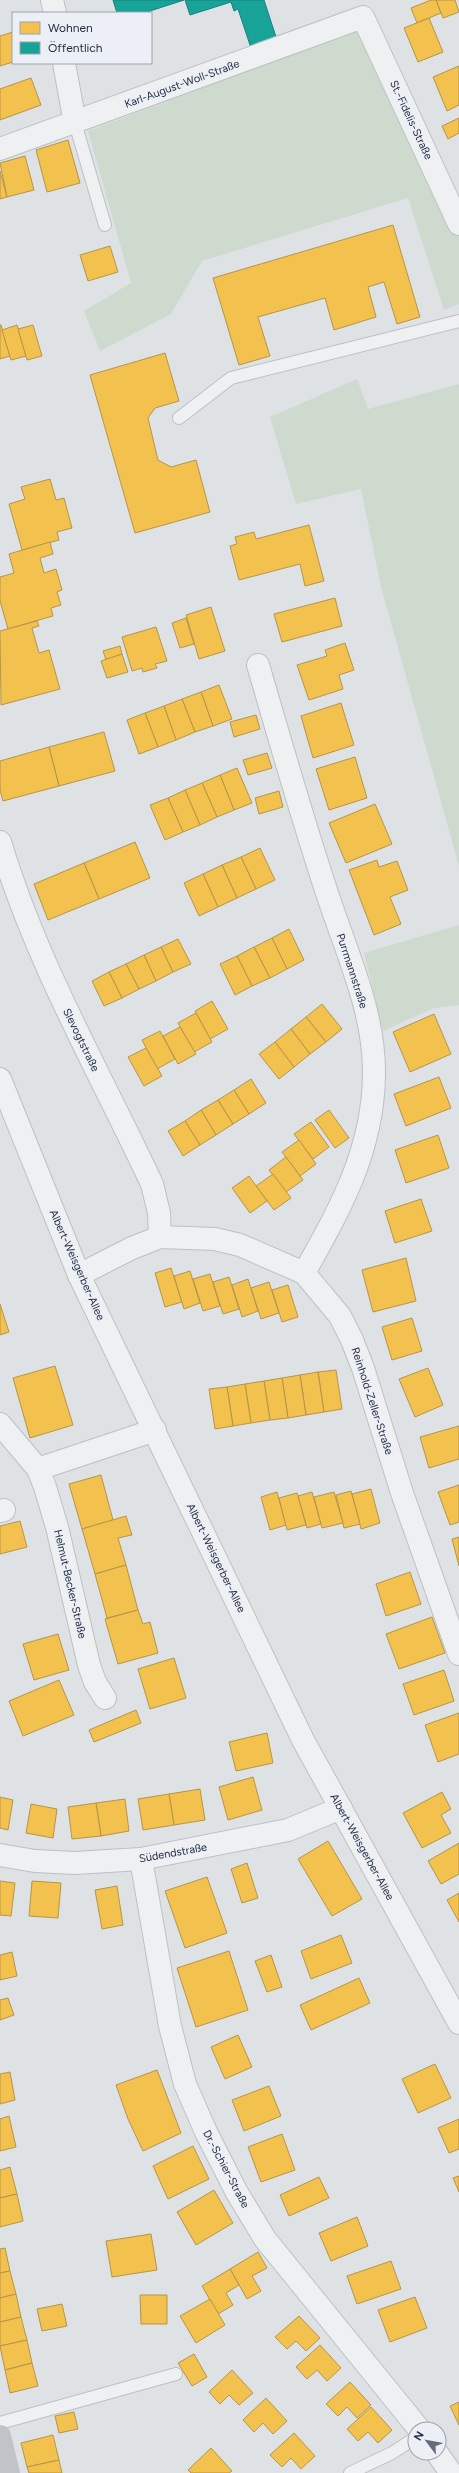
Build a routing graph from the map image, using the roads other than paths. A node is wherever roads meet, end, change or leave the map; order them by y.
1 (52, 0) edge
2 (55, 12) edge
3 (363, 17) joint
4 (64, 64) edge
5 (75, 123) junction
6 (0, 149) edge
7 (459, 224) edge
8 (105, 225) dead end
9 (459, 321) edge
10 (179, 418) dead end
11 (258, 665) dead end
12 (0, 842) edge
13 (0, 1079) edge
14 (160, 1236) junction
15 (304, 1273) junction
16 (79, 1275) junction
17 (0, 1424) edge
18 (155, 1430) junction
19 (38, 1469) junction
20 (459, 1654) edge
21 (105, 1698) dead end
22 (341, 1808) junction
23 (0, 1855) edge
24 (141, 1859) junction
25 (459, 2023) edge
26 (176, 2374) dead end
27 (413, 2421) edge
28 (0, 2423) edge
29 (0, 2436) edge
30 (407, 2443) edge
31 (443, 2461) edge
32 (10, 2473) edge
33 (350, 2473) edge
34 (451, 2473) edge

1 - 2 street
3 - 5 street, Karl-August-Woll-Straße
3 - 7 street, St.-Fidelis-Straße
4 - 5 street
5 - 6 street, Karl-August-Woll-Straße
5 - 8 lane
9 - 10 lane
11 - 15 street, Purrmannstraße
12 - 14 street, Slevogtstraße
13 - 16 street, Albert-Weisgerber-Allee
14 - 15 street, Reinhold-Zeller-Straße
14 - 16 street, Reinhold-Zeller-Straße
15 - 20 street, Reinhold-Zeller-Straße
16 - 18 street, Albert-Weisgerber-Allee
17 - 19 street, Helmut-Becker-Straße
18 - 19 street
18 - 22 street, Albert-Weisgerber-Allee
19 - 21 street, Helmut-Becker-Straße
22 - 24 street, Südendstraße
22 - 25 street, Albert-Weisgerber-Allee
23 - 24 street, Südendstraße
24 - 27 street, Dr.-Schier-Straße
26 - 28 lane
29 - 32 main road
30 - 33 lane
31 - 34 street

